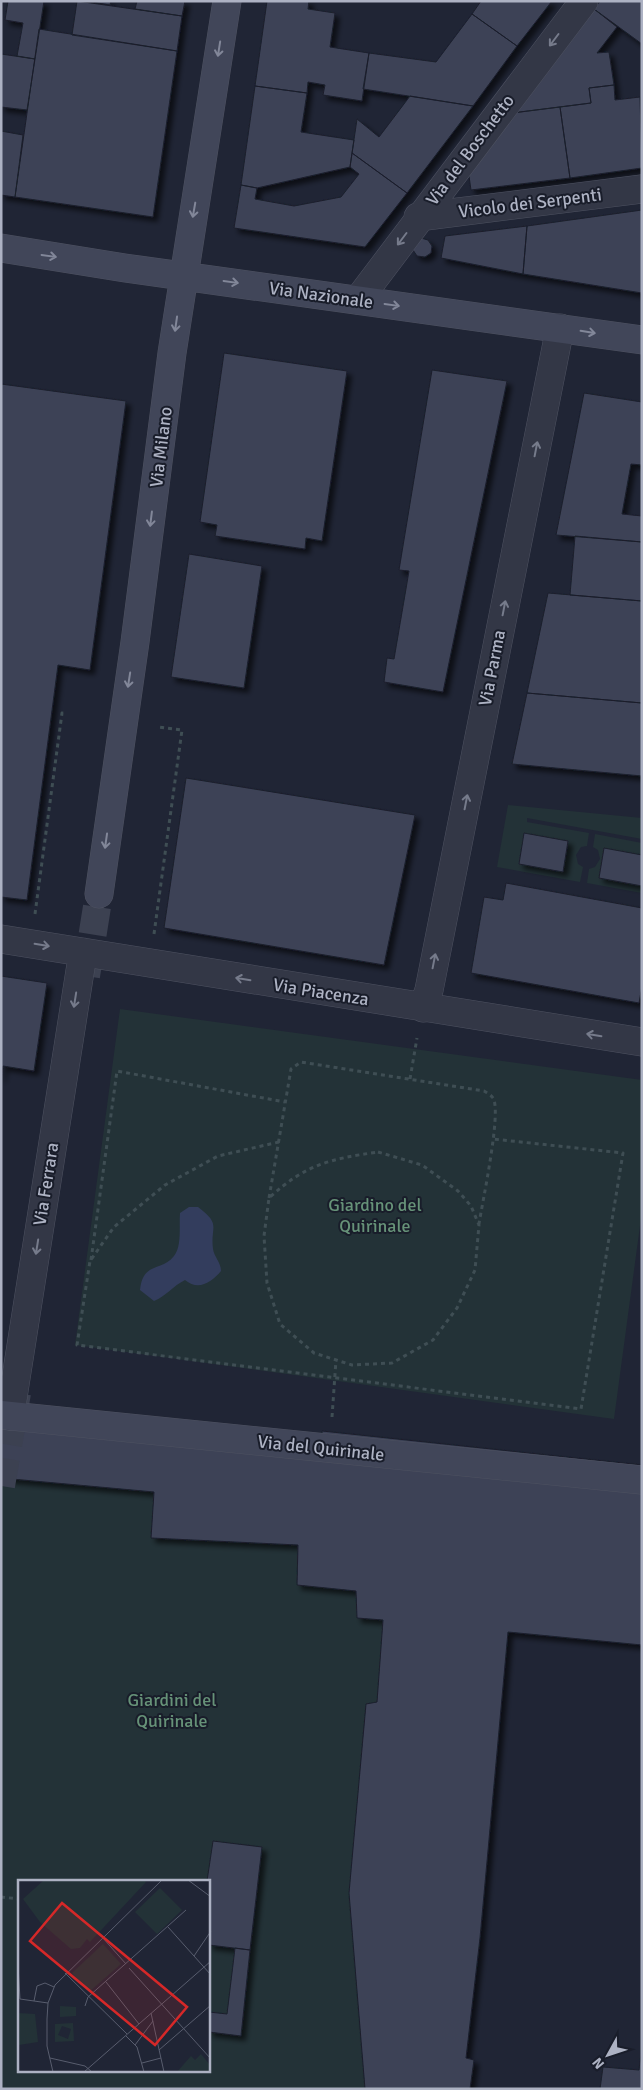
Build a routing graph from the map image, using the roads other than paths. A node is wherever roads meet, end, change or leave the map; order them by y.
1 (227, 1) edge
2 (584, 1) edge
3 (642, 189) edge
4 (418, 218) junction
5 (1, 248) edge
6 (183, 275) junction
7 (358, 300) junction
8 (560, 328) junction
9 (642, 340) edge
10 (99, 894) tunnel mouth
11 (1, 939) edge
12 (83, 952) junction
13 (422, 1008) junction
14 (642, 1042) edge
15 (6, 1416) edge
16 (642, 1480) edge

1 -> 6 street, Via Milano
2 -> 4 street, Via del Boschetto
3 - 4 street, Vicolo dei Serpenti
4 -> 7 street, Via del Boschetto
5 -> 6 street, Via Nazionale
6 -> 7 street, Via Nazionale
6 -> 10 street, Via Milano
7 -> 8 street, Via Nazionale
8 -> 9 street, Via Nazionale
13 -> 8 street, Via Parma
11 -> 12 street, Via Piacenza
13 -> 12 street, Via Piacenza
12 -> 15 street, Via Ferrara
14 -> 13 street, Via Piacenza
15 - 16 street, Via del Quirinale

